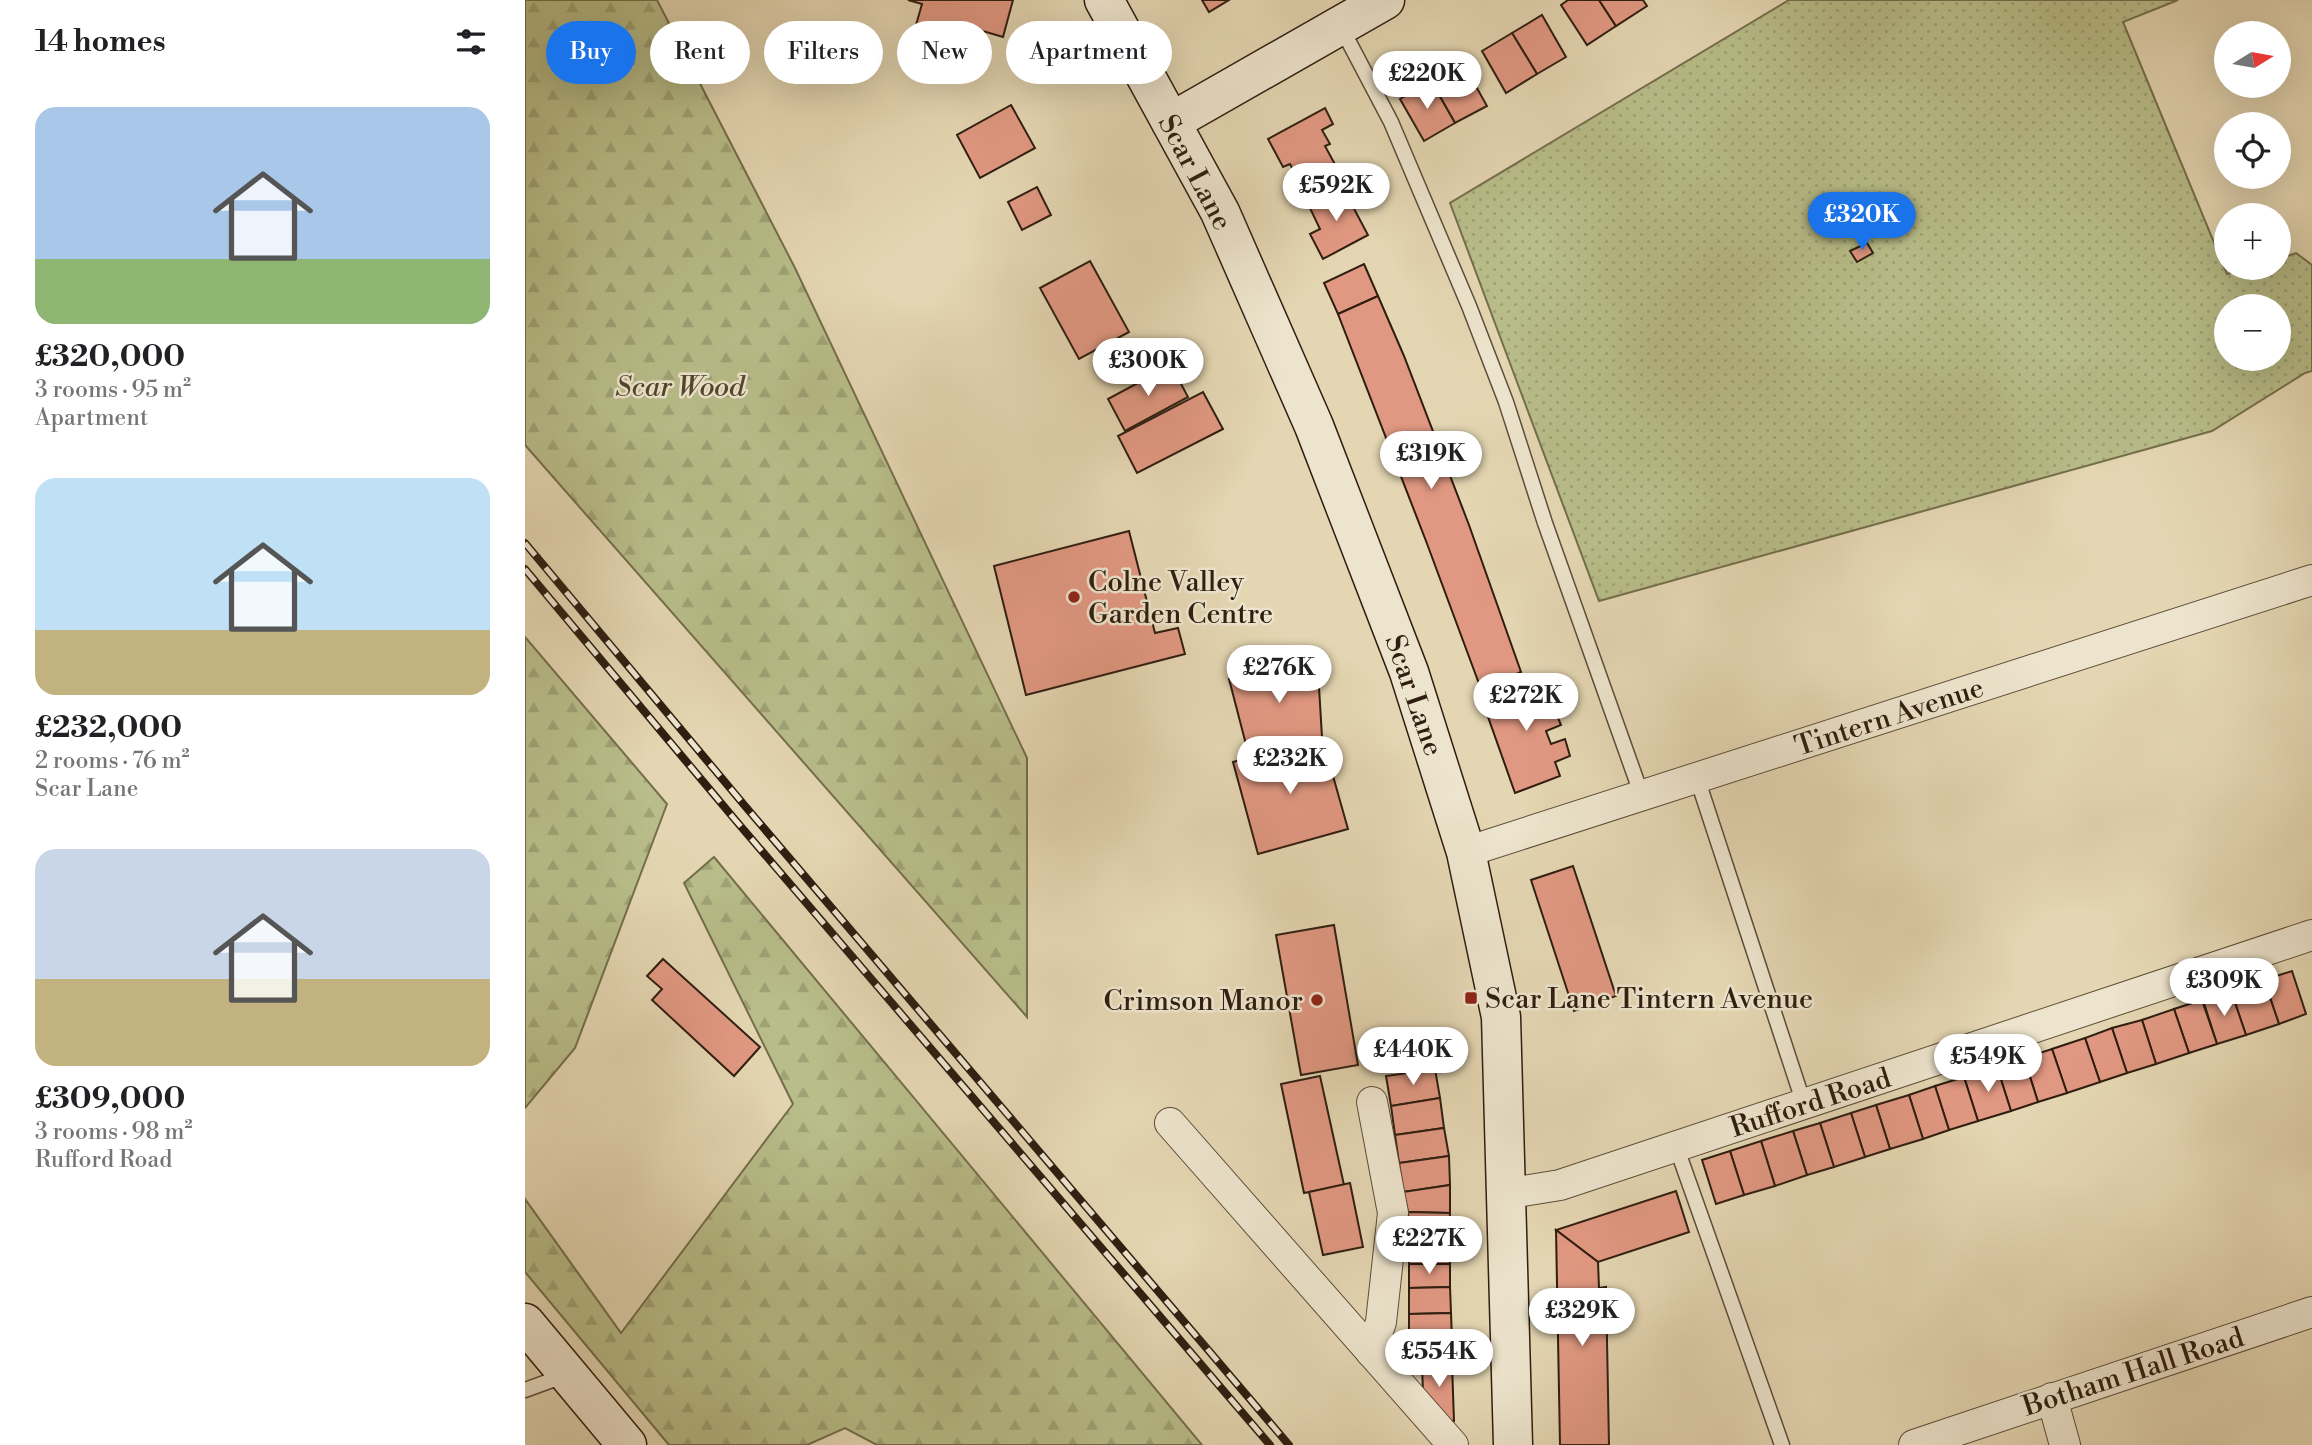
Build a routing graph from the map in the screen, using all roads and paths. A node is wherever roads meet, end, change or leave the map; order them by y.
1 (1104, 0) edge
2 (1385, 0) edge
3 (1341, 25) junction
4 (1171, 122) junction
5 (2312, 580) edge
6 (1697, 778) junction
7 (1642, 796) junction
8 (1466, 852) junction
9 (2312, 935) edge
10 (1372, 1102) dead end
11 (1804, 1104) junction
12 (1170, 1123) dead end
13 (1676, 1146) junction
14 (1505, 1194) junction
15 (2312, 1312) edge
16 (525, 1323) edge
17 (1371, 1352) junction
18 (568, 1375) junction
19 (525, 1390) edge
20 (2052, 1398) junction
21 (627, 1445) edge
22 (1453, 1445) edge
23 (1513, 1445) edge
24 (1782, 1445) edge
25 (1914, 1445) edge
26 (2064, 1445) edge

1 - 4 main road, Scar Lane
2 - 3 main road
3 - 4 main road
3 - 7 lane
4 - 8 main road, Scar Lane
5 - 6 street, Tintern Avenue
6 - 7 street, Tintern Avenue
6 - 11 lane
7 - 8 street, Tintern Avenue
8 - 14 main road, Scar Lane
9 - 11 street, Rufford Road
10 - 17 street
11 - 13 street, Rufford Road
12 - 17 street
13 - 14 street, Rufford Road
13 - 24 lane
14 - 23 main road, Scar Lane
15 - 20 street, Botham Hall Road
16 - 18 main road
17 - 22 street
18 - 19 lane
18 - 21 main road
20 - 25 street, Botham Hall Road
20 - 26 street

